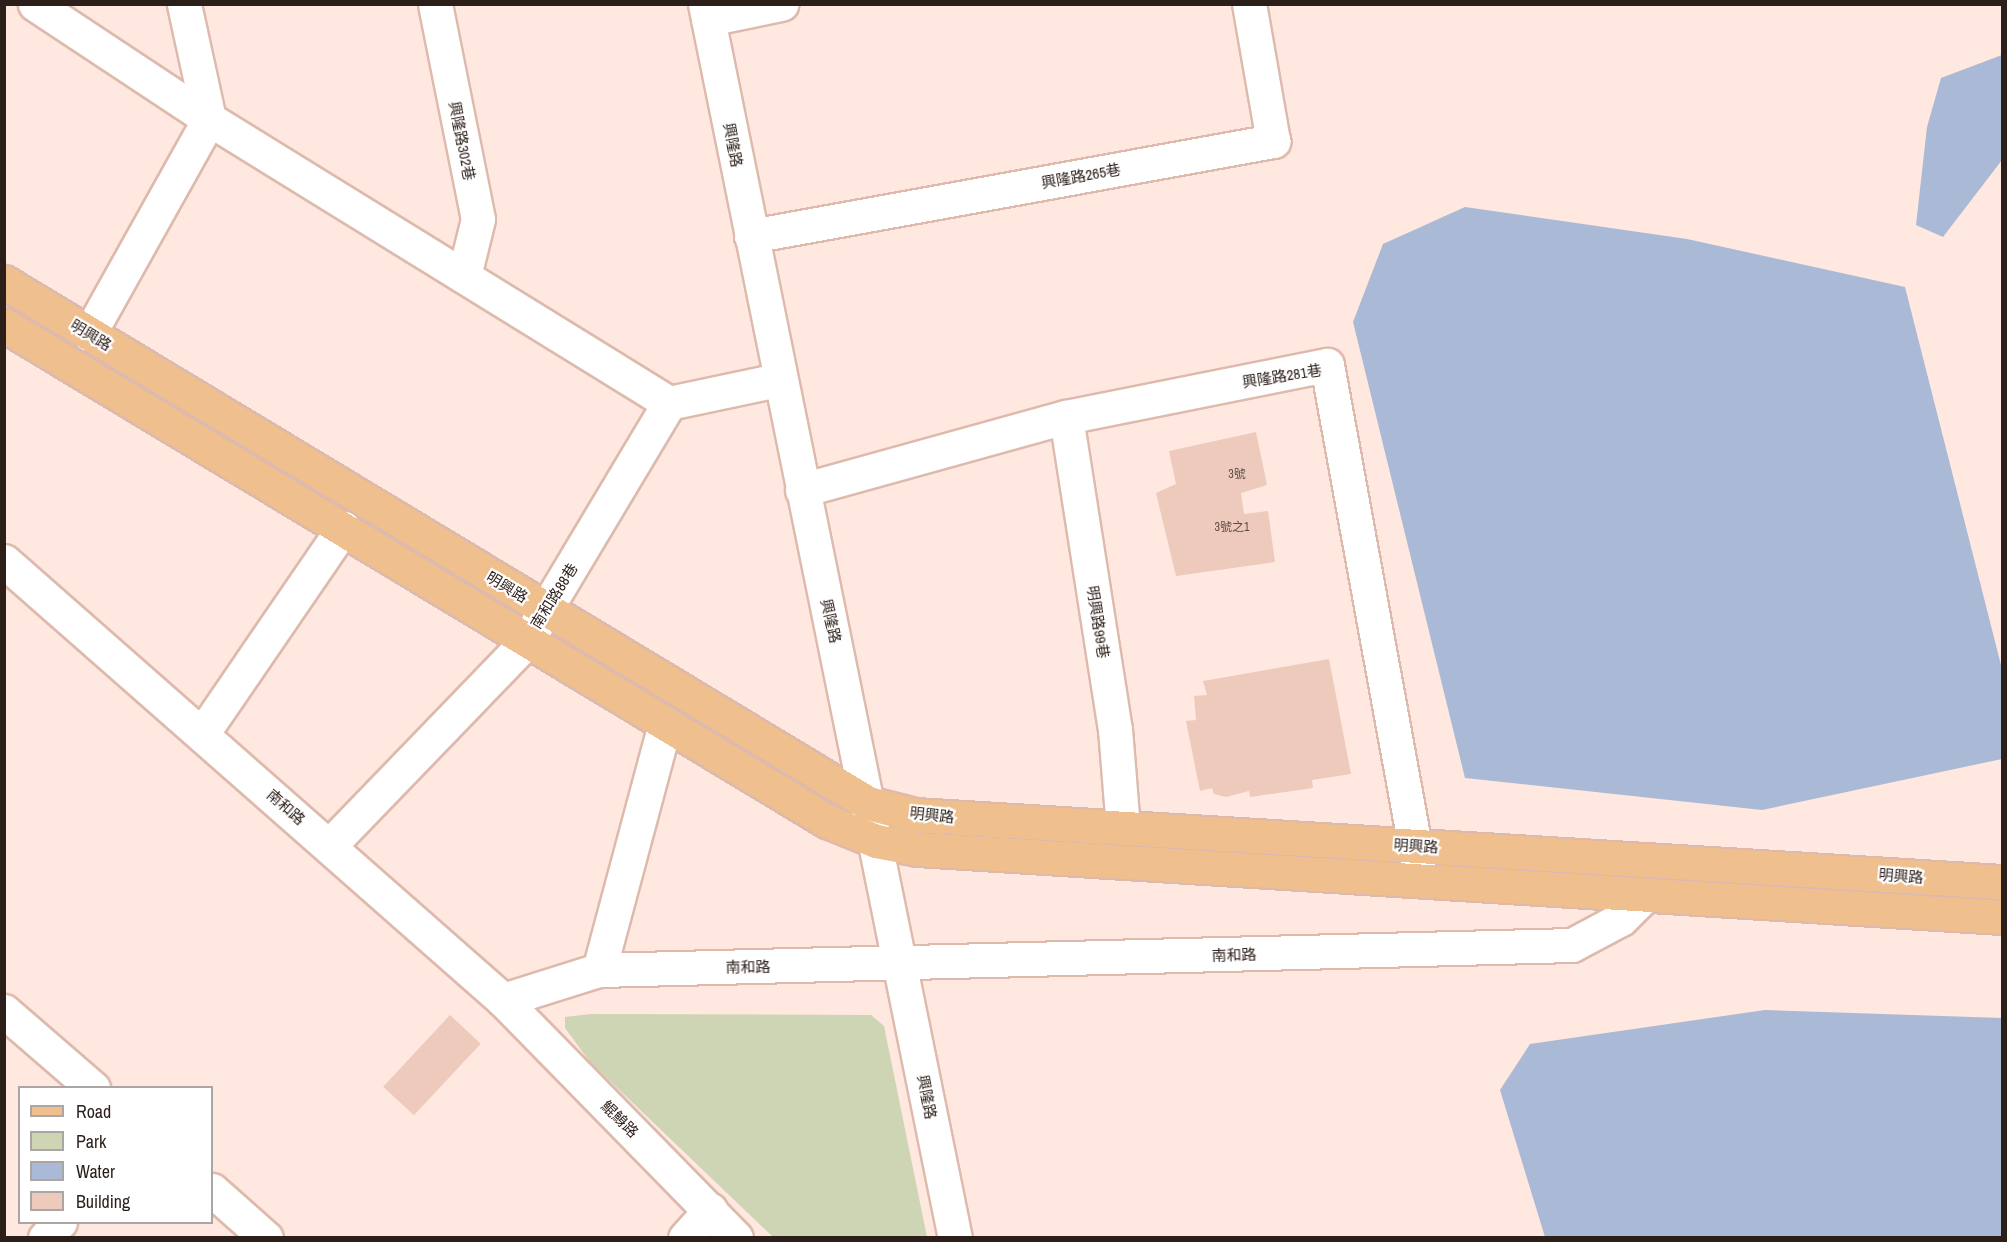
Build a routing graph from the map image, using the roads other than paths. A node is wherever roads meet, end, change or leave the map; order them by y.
1 (36, 4) edge
2 (184, 4) edge
3 (435, 4) edge
4 (781, 4) edge
5 (1249, 4) edge
6 (707, 12) edge
7 (209, 119) junction
8 (751, 236) junction
9 (464, 276) junction
10 (4, 282) edge
11 (4, 325) edge
12 (90, 334) junction
13 (778, 380) junction
14 (669, 403) junction
15 (1066, 417) junction
16 (802, 490) junction
17 (343, 528) junction
18 (4, 561) edge
19 (547, 611) junction
20 (526, 642) junction
21 (665, 724) junction
22 (202, 734) junction
23 (868, 803) junction
24 (1123, 828) junction
25 (876, 841) junction
26 (330, 845) junction
27 (1417, 846) junction
28 (1421, 879) junction
29 (2002, 882) edge
30 (1645, 895) junction
31 (2002, 917) edge
32 (901, 964) junction
33 (599, 970) junction
34 (503, 1000) junction
35 (4, 1011) edge
36 (91, 1086) edge
37 (213, 1191) edge
38 (710, 1210) junction
39 (58, 1224) edge
40 (45, 1238) edge
41 (266, 1238) edge
42 (686, 1238) edge
43 (736, 1238) edge
44 (955, 1238) edge

1 - 7 street
2 - 7 street
3 - 9 street, 興隆路302巷
4 - 6 street
5 - 8 street, 興隆路265巷
6 - 8 street, 興隆路
7 - 9 street
7 - 12 street
8 - 13 street, 興隆路
9 - 14 street
10 - 12 main road, 明興路
11 - 17 main road
12 - 19 main road, 明興路
13 - 14 street
13 - 16 street, 興隆路
14 - 19 street, 南和路88巷
15 - 16 street, 興隆路281巷
15 - 24 street, 明興路99巷
15 - 27 street, 興隆路281巷
16 - 23 street, 興隆路
17 - 20 main road
17 - 22 street
18 - 22 street, 南和路
19 - 20 street, 南和路88巷
19 - 23 main road, 明興路
20 - 21 main road
20 - 26 street, 南和路88巷
21 - 25 main road
21 - 33 street
22 - 26 street, 南和路
23 - 24 main road, 明興路
23 - 25 street, 興隆路
24 - 27 main road, 明興路
25 - 28 main road
25 - 32 street, 興隆路
26 - 34 street, 南和路
27 - 28 street, 興隆路281巷
27 - 29 main road, 明興路
28 - 30 main road
30 - 31 main road
30 - 32 street, 南和路
32 - 33 street, 南和路
32 - 44 street, 興隆路
33 - 34 street, 南和路
34 - 38 street, 鯤鯓路
35 - 36 street
37 - 41 street
38 - 42 street
38 - 43 street, 鯤鯓路
39 - 40 street

